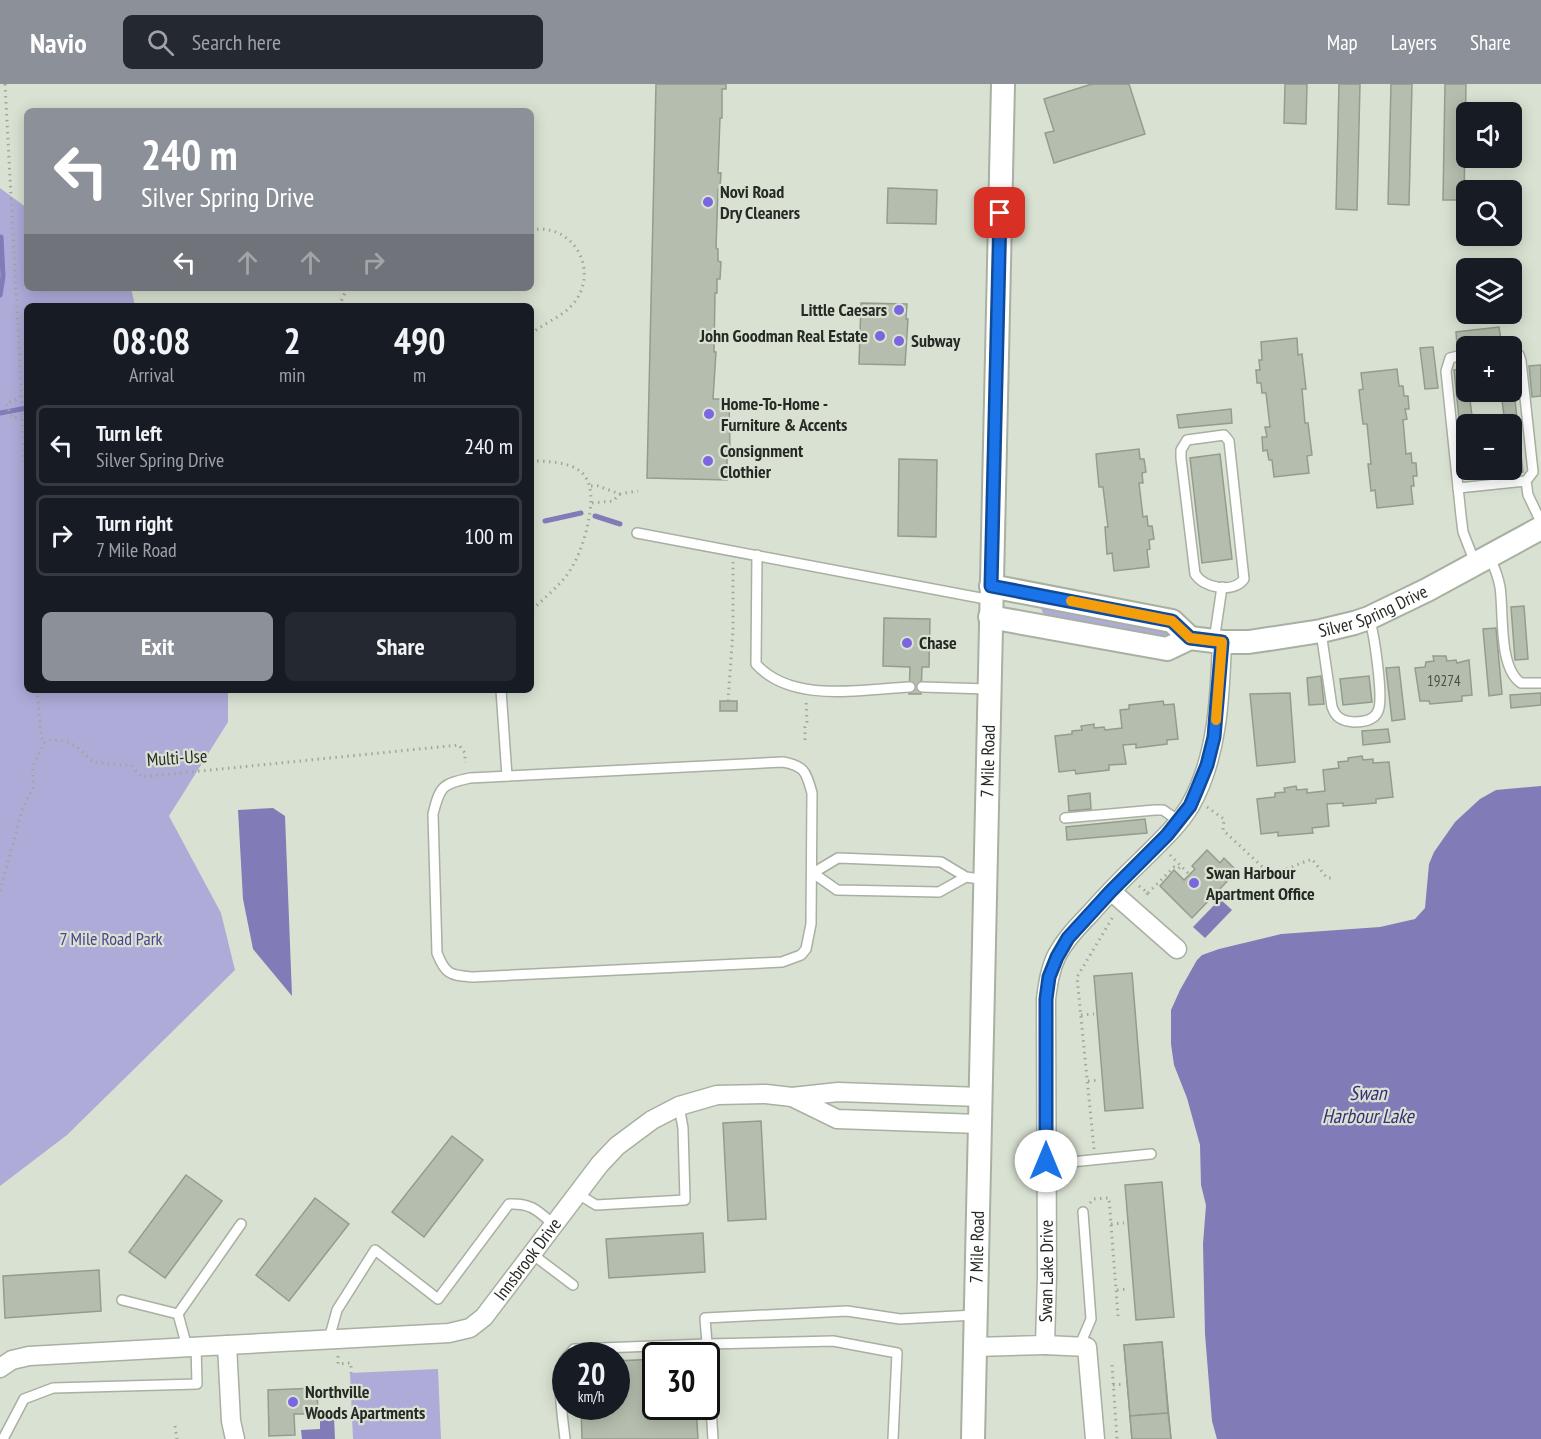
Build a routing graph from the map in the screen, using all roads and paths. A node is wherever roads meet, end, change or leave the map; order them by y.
1 (5, 84) edge
2 (1003, 84) edge
3 (534, 230) edge
4 (534, 332) edge
5 (1456, 357) edge
6 (1522, 372) edge
7 (21, 396) junction
8 (22, 403) dead end
9 (24, 453) edge
10 (534, 462) edge
11 (1526, 481) junction
12 (591, 486) junction
13 (1458, 488) junction
14 (638, 491) dead end
15 (620, 494) junction
16 (591, 503) junction
17 (1541, 522) edge
18 (1541, 528) edge
19 (637, 534) dead end
20 (733, 551) junction
21 (757, 555) junction
22 (1482, 559) junction
23 (1222, 587) junction
24 (991, 601) junction
25 (534, 608) edge
26 (1369, 618) junction
27 (1321, 631) junction
28 (1190, 638) junction
29 (1218, 642) junction
30 (1541, 683) edge
31 (910, 687) dead end
32 (922, 687) dead end
33 (988, 689) junction
34 (806, 691) junction
35 (37, 693) edge
36 (501, 693) edge
37 (728, 701) dead end
38 (805, 740) dead end
39 (44, 743) junction
40 (465, 763) dead end
41 (507, 776) junction
42 (1204, 804) dead end
43 (1065, 818) dead end
44 (1179, 821) junction
45 (1166, 852) dead end
46 (1181, 866) junction
47 (813, 873) junction
48 (1190, 875) dead end
49 (1332, 878) dead end
50 (976, 879) junction
51 (1137, 884) dead end
52 (0, 891) edge
53 (1111, 891) junction
54 (1148, 893) junction
55 (1124, 912) junction
56 (1177, 949) dead end
57 (1094, 1014) dead end
58 (1081, 1016) junction
59 (1100, 1080) dead end
60 (1088, 1081) junction
61 (792, 1097) junction
62 (980, 1097) junction
63 (679, 1106) junction
64 (979, 1124) junction
65 (1151, 1154) dead end
66 (1095, 1160) junction
67 (1046, 1161) junction
68 (578, 1194) junction
69 (1083, 1212) joint
70 (1124, 1223) dead end
71 (241, 1224) dead end
72 (1111, 1224) junction
73 (554, 1225) junction
74 (532, 1254) junction
75 (573, 1285) dead end
76 (1129, 1289) dead end
77 (1117, 1290) junction
78 (122, 1300) dead end
79 (178, 1314) junction
80 (975, 1315) junction
81 (1118, 1316) dead end
82 (333, 1339) junction
83 (707, 1342) edge
84 (227, 1344) junction
85 (720, 1344) edge
86 (1045, 1346) junction
87 (192, 1347) junction
88 (975, 1347) junction
89 (1079, 1347) junction
90 (2, 1364) edge
91 (1112, 1365) dead end
92 (351, 1373) dead end
93 (1125, 1384) dead end
94 (1113, 1385) junction
95 (563, 1420) edge
96 (711, 1420) edge
97 (175, 1426) dead end
98 (3, 1439) edge
99 (177, 1439) edge
100 (236, 1439) edge
101 (565, 1439) edge
102 (712, 1439) edge
103 (893, 1439) edge
104 (973, 1439) edge
105 (1095, 1439) edge
106 (1117, 1439) edge

1 - 7 path
2 - 24 street, 7 Mile Road
3 - 4 path
5 - 13 lane
6 - 11 lane
7 - 8 path
7 - 9 path
10 - 12 path
11 - 13 lane
11 - 17 lane
12 - 15 path
12 - 16 path
13 - 22 lane
14 - 15 path
15 - 16 path
16 - 25 path
18 - 22 street, Silver Spring Drive
19 - 20 lane
20 - 21 lane
20 - 37 path
21 - 24 lane
21 - 34 lane
22 - 26 street, Silver Spring Drive
22 - 30 lane
23 - 23 lane
23 - 29 lane
24 - 28 street
24 - 28 street, Silver Spring Drive
24 - 33 street, 7 Mile Road
26 - 27 street, Silver Spring Drive
26 - 27 lane
27 - 29 street, Silver Spring Drive
28 - 29 street, Silver Spring Drive
29 - 44 street, Swan Lake Drive
31 - 34 lane
32 - 33 lane
33 - 50 street, 7 Mile Road
34 - 38 path
35 - 39 path
36 - 41 lane
39 - 40 path, Multi-Use
39 - 52 path
41 - 47 lane
41 - 47 lane
42 - 49 path
43 - 44 lane
44 - 53 street, Swan Lake Drive
45 - 46 path
46 - 48 path
46 - 54 path
47 - 50 lane
47 - 50 lane
50 - 62 street, 7 Mile Road
51 - 54 path
53 - 55 street
53 - 67 street, Swan Lake Drive
54 - 55 path
55 - 56 street
55 - 58 path
57 - 58 path
58 - 60 path
59 - 60 path
60 - 66 path
61 - 62 street, Innsbrook Drive
61 - 63 street, Innsbrook Drive
61 - 64 street, Innsbrook Drive
62 - 64 street, 7 Mile Road
63 - 68 street, Innsbrook Drive
63 - 68 lane
64 - 80 street, 7 Mile Road
65 - 66 lane
66 - 67 lane
67 - 86 street, Swan Lake Drive
68 - 73 street, Innsbrook Drive
69 - 72 path
69 - 89 lane
70 - 72 path
71 - 79 lane
72 - 77 path
73 - 74 street, Innsbrook Drive
73 - 82 lane
74 - 75 lane
74 - 82 street, Innsbrook Drive
76 - 77 path
77 - 81 path
78 - 79 lane
79 - 87 lane
80 - 83 lane
80 - 88 street, 7 Mile Road
82 - 84 street, Innsbrook Drive
82 - 92 path
84 - 87 street, Innsbrook Drive
84 - 100 street
85 - 103 lane
86 - 88 street, Swan Lake Drive
86 - 89 street, Swan Lake Drive
87 - 90 street, Innsbrook Drive
87 - 98 lane
88 - 104 street, 7 Mile Road
89 - 105 street
91 - 94 path
93 - 94 path
94 - 106 path
95 - 101 lane
96 - 102 lane
97 - 99 path

